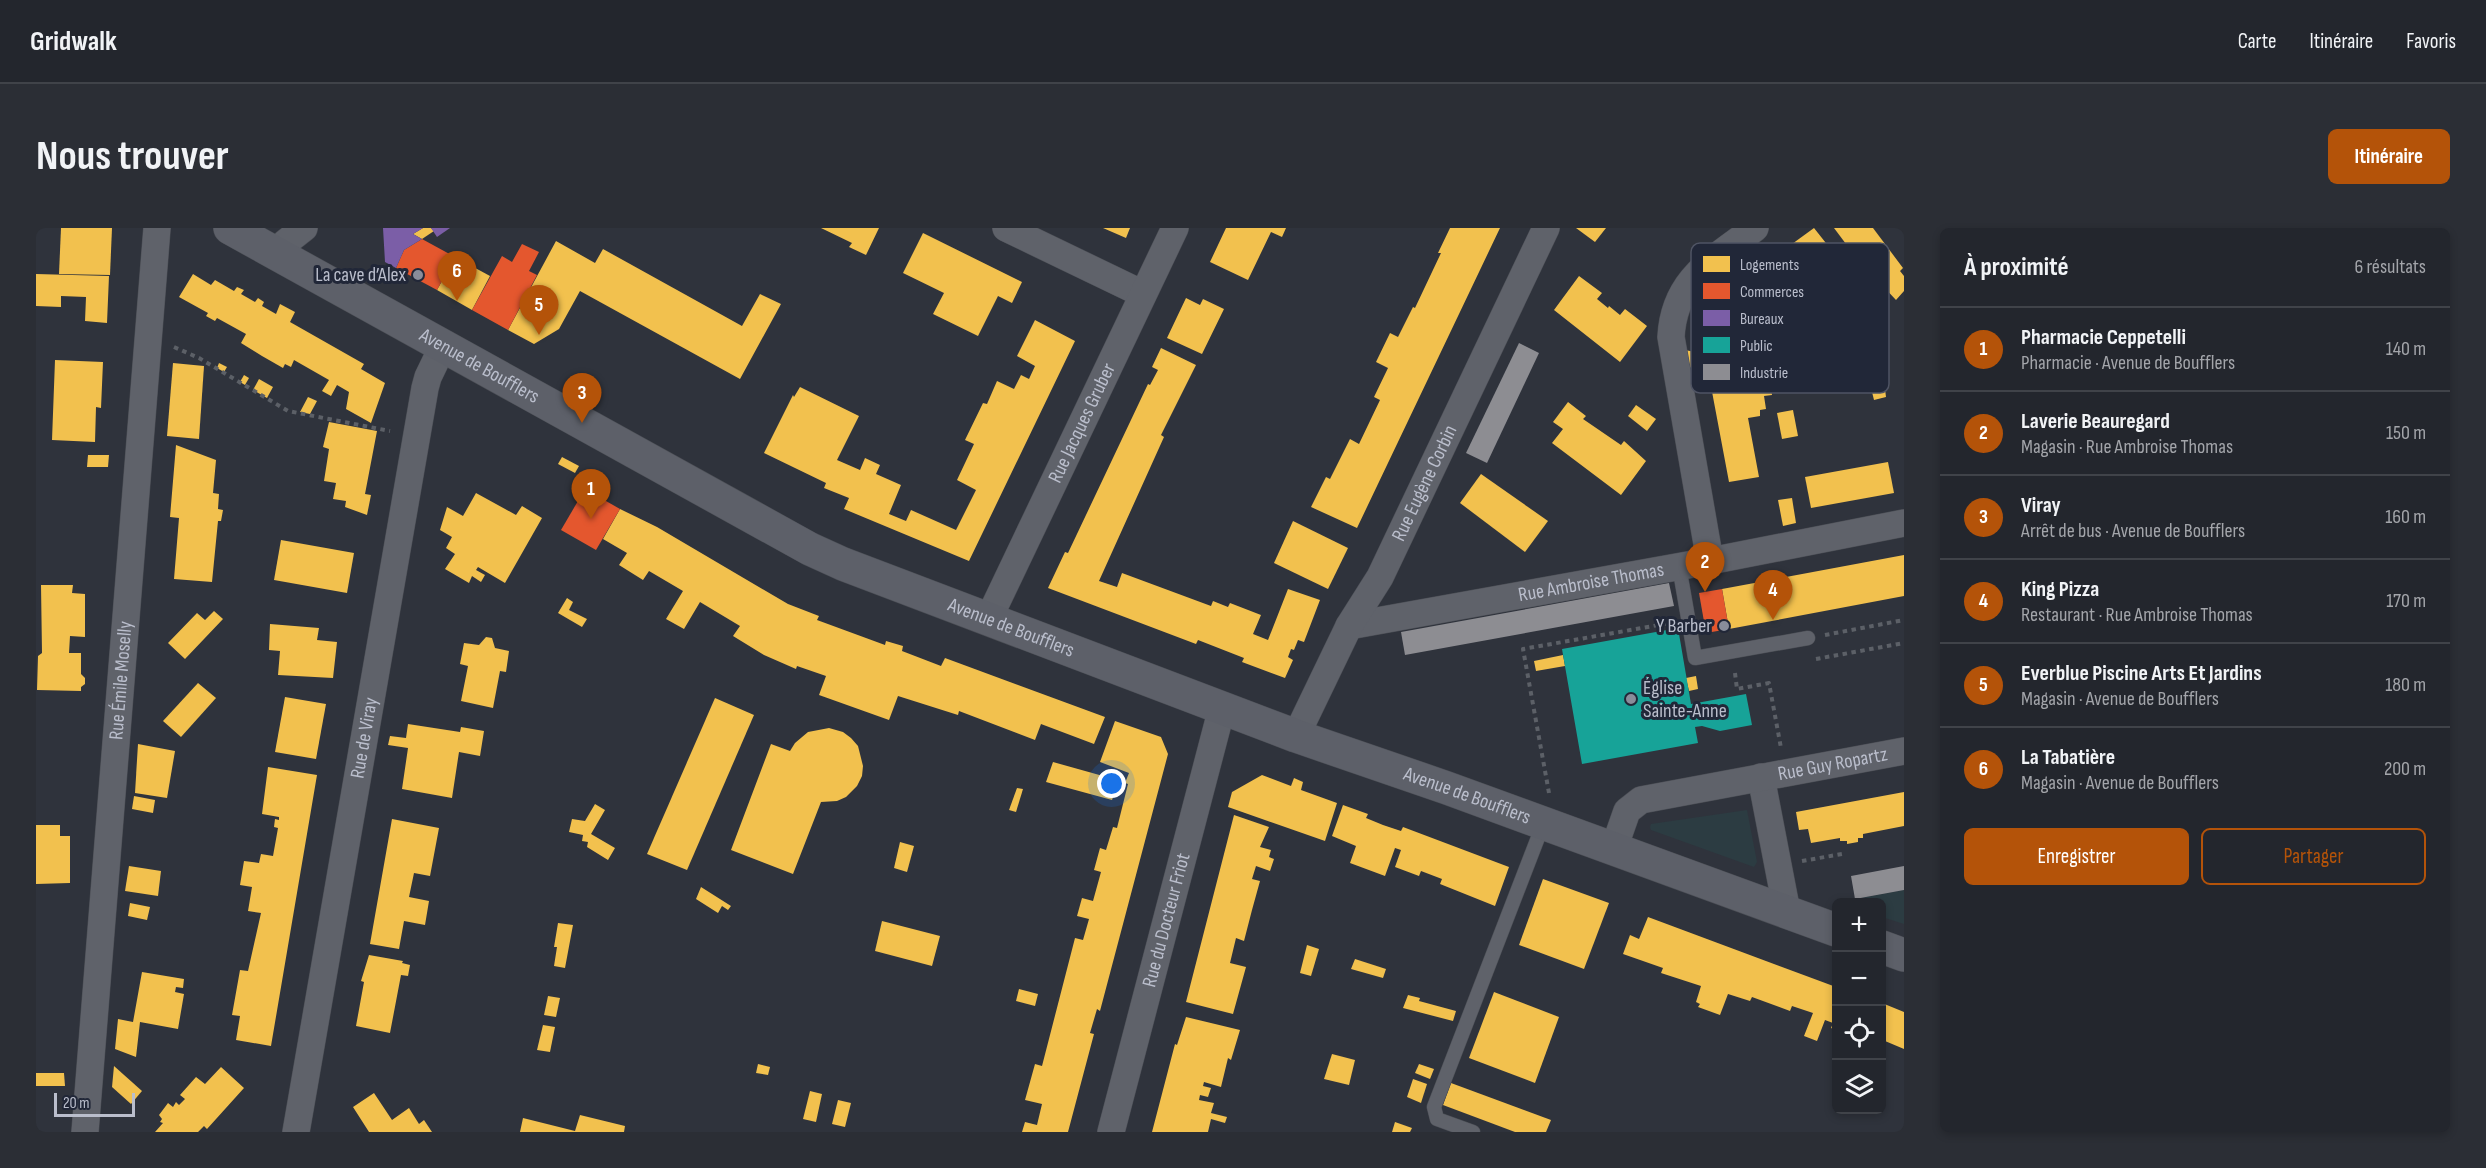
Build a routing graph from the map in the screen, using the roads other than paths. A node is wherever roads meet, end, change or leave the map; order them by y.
1 (157, 228) edge
2 (230, 228) edge
3 (304, 228) edge
4 (1006, 228) edge
5 (1175, 228) edge
6 (1546, 228) edge
7 (1755, 228) edge
8 (1736, 243) edge
9 (277, 255) junction
10 (1691, 279) edge
11 (1143, 294) junction
12 (443, 345) junction
13 (1904, 523) edge
14 (1710, 561) junction
15 (1679, 566) junction
16 (989, 618) junction
17 (1348, 627) junction
18 (1808, 638) road end
19 (1222, 708) junction
20 (1296, 736) junction
21 (1904, 751) edge
22 (1761, 777) junction
23 (1547, 809) junction
24 (1614, 848) junction
25 (1787, 912) junction
26 (1832, 929) edge
27 (1886, 949) edge
28 (1904, 955) edge
29 (85, 1132) edge
30 (296, 1132) edge
31 (1111, 1132) edge
32 (1473, 1132) edge

1 - 29 street, Rue Émile Moselly
2 - 9 street, Avenue de Boufflers
3 - 9 street
4 - 11 street
5 - 11 street, Rue Jacques Gruber
6 - 17 street, Rue Eugène Corbin
7 - 8 street
9 - 12 street, Avenue de Boufflers
10 - 14 street
11 - 16 street, Rue Jacques Gruber
12 - 16 street, Avenue de Boufflers
12 - 30 street, Rue de Viray
13 - 14 street, Rue Ambroise Thomas
14 - 15 street, Rue Ambroise Thomas
15 - 17 street, Rue Ambroise Thomas
15 - 18 lane
16 - 19 street, Avenue de Boufflers
17 - 20 street, Rue Eugène Corbin
19 - 20 street, Avenue de Boufflers
19 - 31 street, Rue du Docteur Friot
20 - 23 street, Avenue de Boufflers
21 - 22 street, Rue Guy Ropartz
22 - 24 street, Rue Guy Ropartz
22 - 25 street, Rue Guy Ropartz
23 - 24 street, Avenue de Boufflers
23 - 32 lane
24 - 25 street, Avenue de Boufflers
25 - 26 street, Avenue de Boufflers
27 - 28 street

